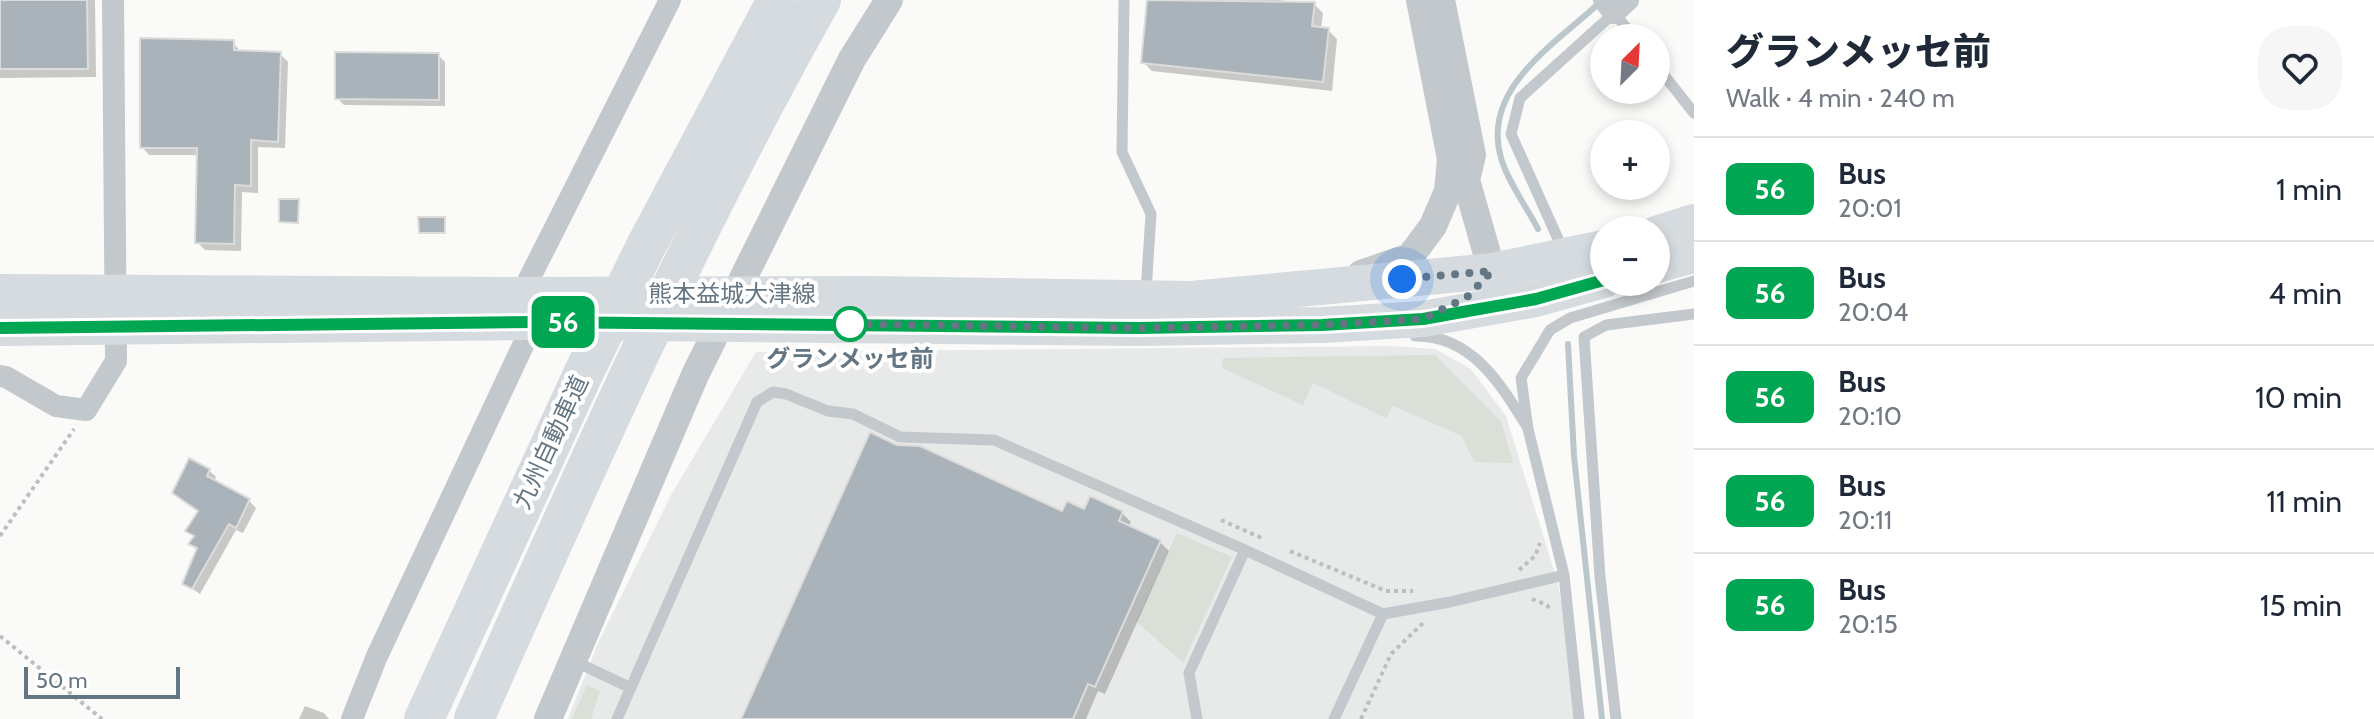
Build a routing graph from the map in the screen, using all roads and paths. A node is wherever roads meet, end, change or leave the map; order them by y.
1 (113, 0) edge
2 (670, 0) edge
3 (777, 0) edge
4 (821, 0) edge
5 (889, 0) edge
6 (1124, 0) edge
7 (1420, 0) edge
8 (1441, 0) edge
9 (1615, 4) edge
10 (1627, 24) edge
11 (1670, 83) edge
12 (1694, 113) edge
13 (1458, 170) junction
14 (1694, 222) edge
15 (1670, 230) edge
16 (1590, 251) edge
17 (1694, 255) edge
18 (1567, 257) junction
19 (1670, 261) edge
20 (1492, 271) junction
21 (1694, 281) edge
22 (1590, 284) edge
23 (0, 292) edge
24 (114, 292) junction
25 (1191, 299) junction
26 (1536, 299) junction
27 (528, 309) junction
28 (1142, 313) junction
29 (1694, 314) edge
30 (0, 328) edge
31 (115, 328) junction
32 (1415, 328) junction
33 (1175, 339) dead end
34 (0, 376) edge
35 (624, 384) junction
36 (86, 410) junction
37 (1528, 429) junction
38 (1220, 519) dead end
39 (0, 536) edge
40 (1543, 537) dead end
41 (1275, 544) dead end
42 (1245, 550) junction
43 (1289, 551) dead end
44 (1516, 573) dead end
45 (1564, 575) junction
46 (1415, 591) dead end
47 (1383, 614) junction
48 (1430, 616) dead end
49 (0, 636) edge
50 (573, 661) junction
51 (631, 688) junction
52 (102, 719) edge
53 (352, 719) edge
54 (424, 719) edge
55 (474, 719) edge
56 (504, 719) edge
57 (548, 719) edge
58 (617, 719) edge
59 (1197, 719) edge
60 (1334, 719) edge
61 (1361, 719) edge
62 (1579, 719) edge
63 (1616, 719) edge

1 - 24 street
2 - 27 street
3 - 54 highway, 九州自動車道
4 - 35 highway, 九州自動車道
5 - 50 street
6 - 28 lane
7 - 13 street
8 - 13 street
9 - 10 lane
9 - 18 lane
11 - 12 lane
13 - 20 street
13 - 25 street
14 - 15 main road
16 - 18 main road, 熊本益城大津線
17 - 19 main road
18 - 20 main road, 熊本益城大津線
20 - 25 main road, 熊本益城大津線
20 - 26 street
20 - 32 street
21 - 37 lane
22 - 26 main road, 熊本益城大津線
23 - 24 main road, 熊本益城大津線
24 - 27 main road, 熊本益城大津線
24 - 31 street
25 - 28 main road, 熊本益城大津線
26 - 32 main road, 熊本益城大津線
27 - 28 main road, 熊本益城大津線
27 - 31 main road, 熊本益城大津線
27 - 53 street
28 - 32 main road, 熊本益城大津線
28 - 33 lane
29 - 63 lane
30 - 31 main road, 熊本益城大津線
31 - 36 street
32 - 37 lane
34 - 36 street
35 - 55 highway, 九州自動車道
35 - 56 highway
36 - 39 path
37 - 45 lane
38 - 41 path
40 - 44 path
42 - 47 lane
42 - 51 lane
42 - 59 lane
43 - 46 path
45 - 47 lane
45 - 62 lane
47 - 60 lane
48 - 61 path
49 - 52 path
50 - 51 lane
50 - 57 street
51 - 58 lane

